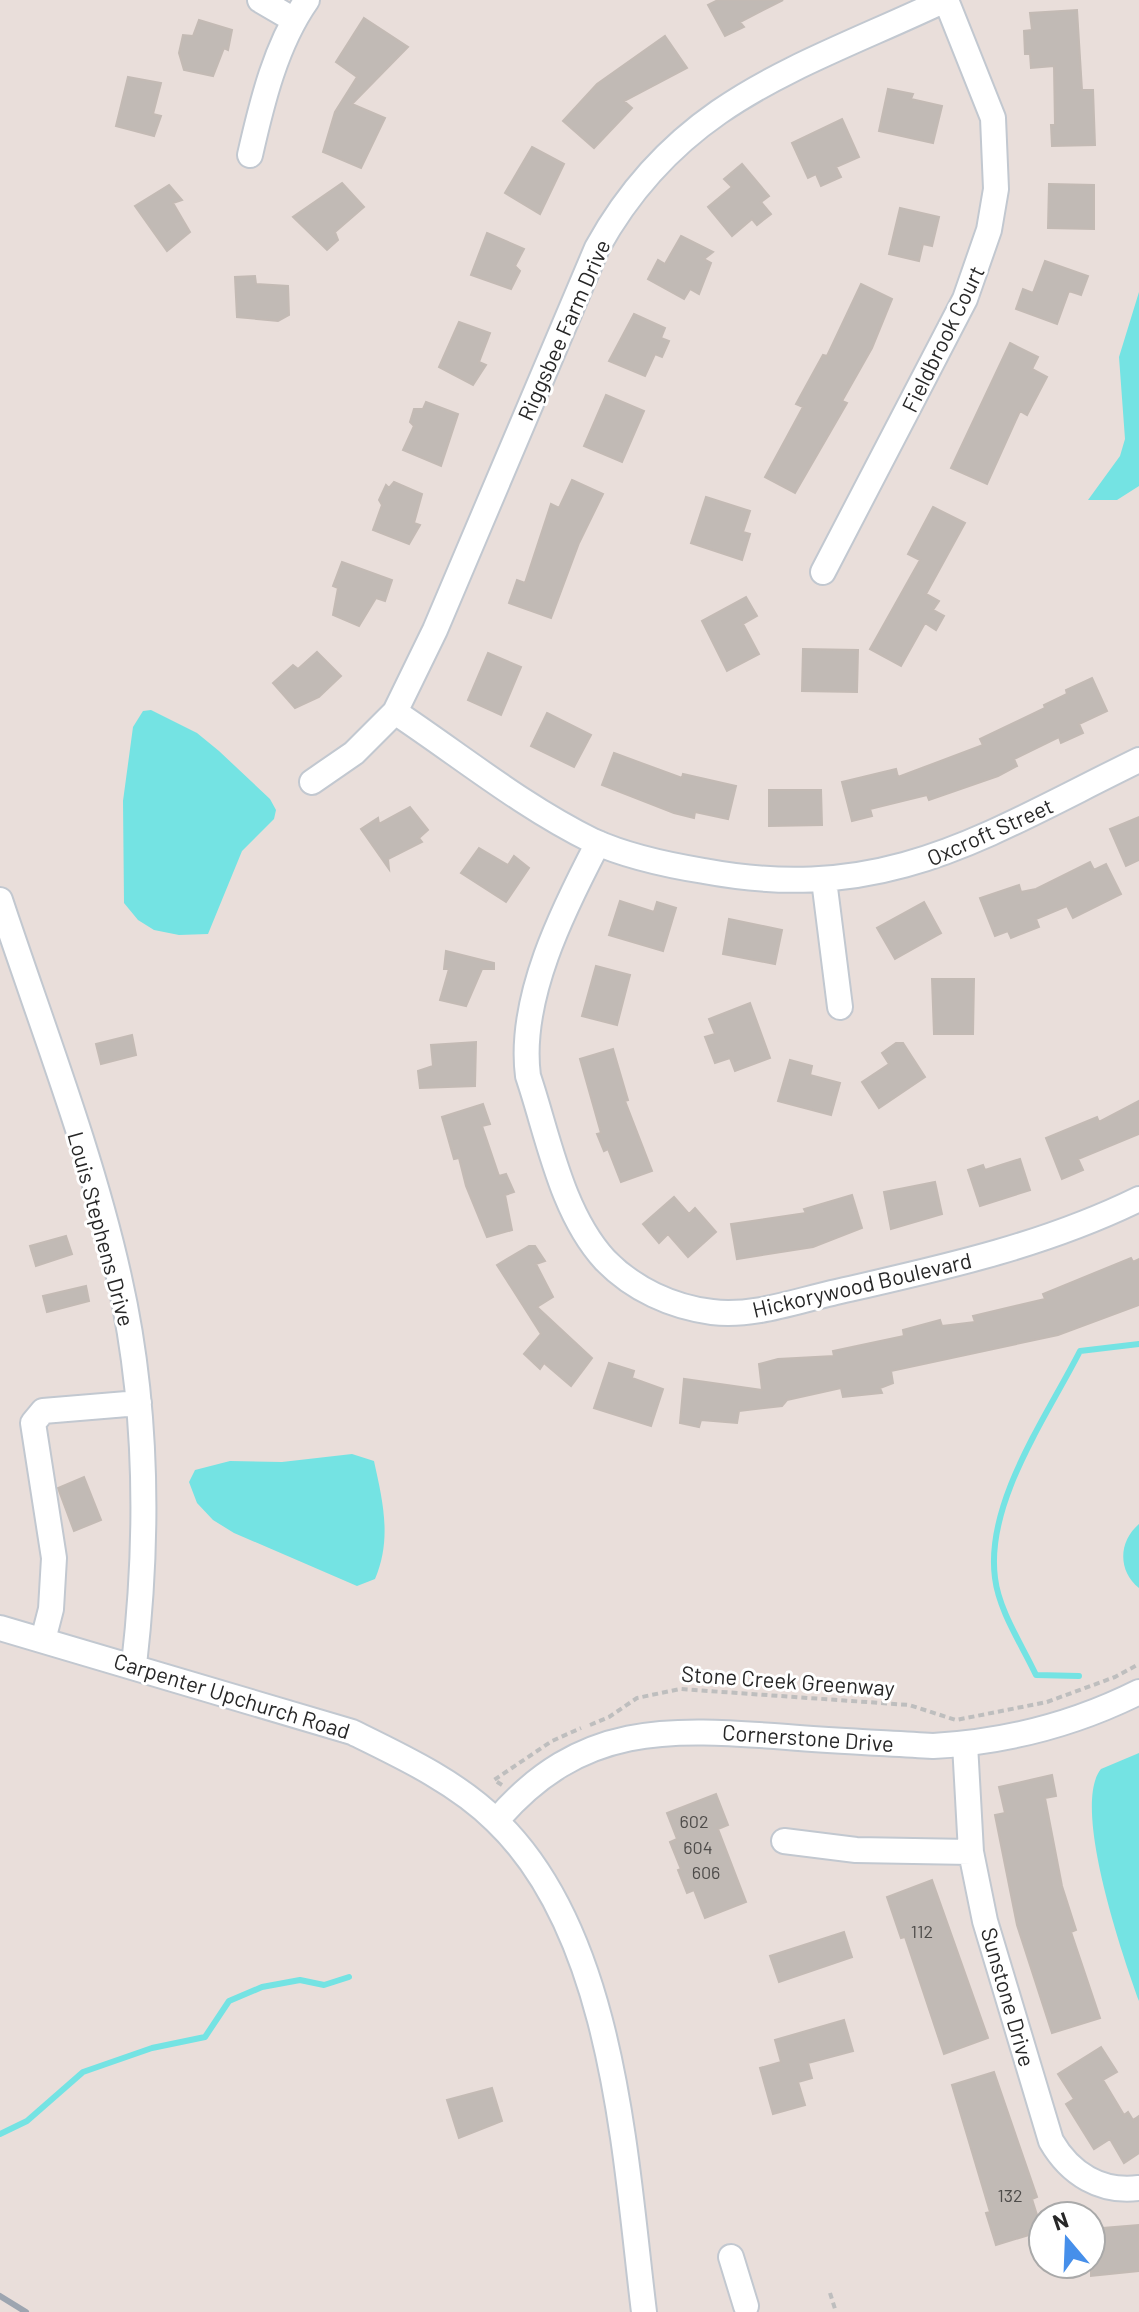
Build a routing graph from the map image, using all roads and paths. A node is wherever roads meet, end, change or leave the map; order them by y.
1 (260, 0) edge
2 (946, 0) edge
3 (300, 10) edge
4 (250, 155) dead end
5 (823, 572) dead end
6 (395, 712) junction
7 (1139, 760) edge
8 (312, 782) dead end
9 (598, 843) junction
10 (824, 880) junction
11 (0, 900) edge
12 (840, 1007) dead end
13 (1139, 1199) edge
14 (139, 1403) junction
15 (0, 1628) edge
16 (43, 1640) junction
17 (1139, 1664) edge
18 (134, 1665) junction
19 (1139, 1692) edge
20 (965, 1744) junction
21 (494, 1780) dead end
22 (496, 1821) junction
23 (784, 1841) dead end
24 (971, 1852) junction
25 (1139, 2188) edge
26 (731, 2257) dead end
27 (830, 2293) dead end
28 (746, 2306) dead end
29 (644, 2312) edge
30 (836, 2312) edge

1 - 3 street
2 - 5 street, Fieldbrook Court
2 - 6 street, Riggsbee Farm Drive
3 - 4 street
6 - 8 street, Riggsbee Farm Drive
6 - 9 street, Oxcroft Street
7 - 10 street, Oxcroft Street
9 - 10 street, Oxcroft Street
9 - 13 street, Hickorywood Boulevard
10 - 12 street
11 - 14 street, Louis Stephens Drive
14 - 16 street
14 - 18 street, Louis Stephens Drive
15 - 16 street, Carpenter Upchurch Road
16 - 18 street, Carpenter Upchurch Road
17 - 21 path, Stone Creek Greenway
18 - 22 street, Carpenter Upchurch Road
19 - 20 street, Cornerstone Drive
20 - 22 street, Cornerstone Drive
20 - 24 street, Sunstone Drive
22 - 29 street, Carpenter Upchurch Road
23 - 24 street
24 - 25 street, Sunstone Drive
26 - 28 street
27 - 30 path

